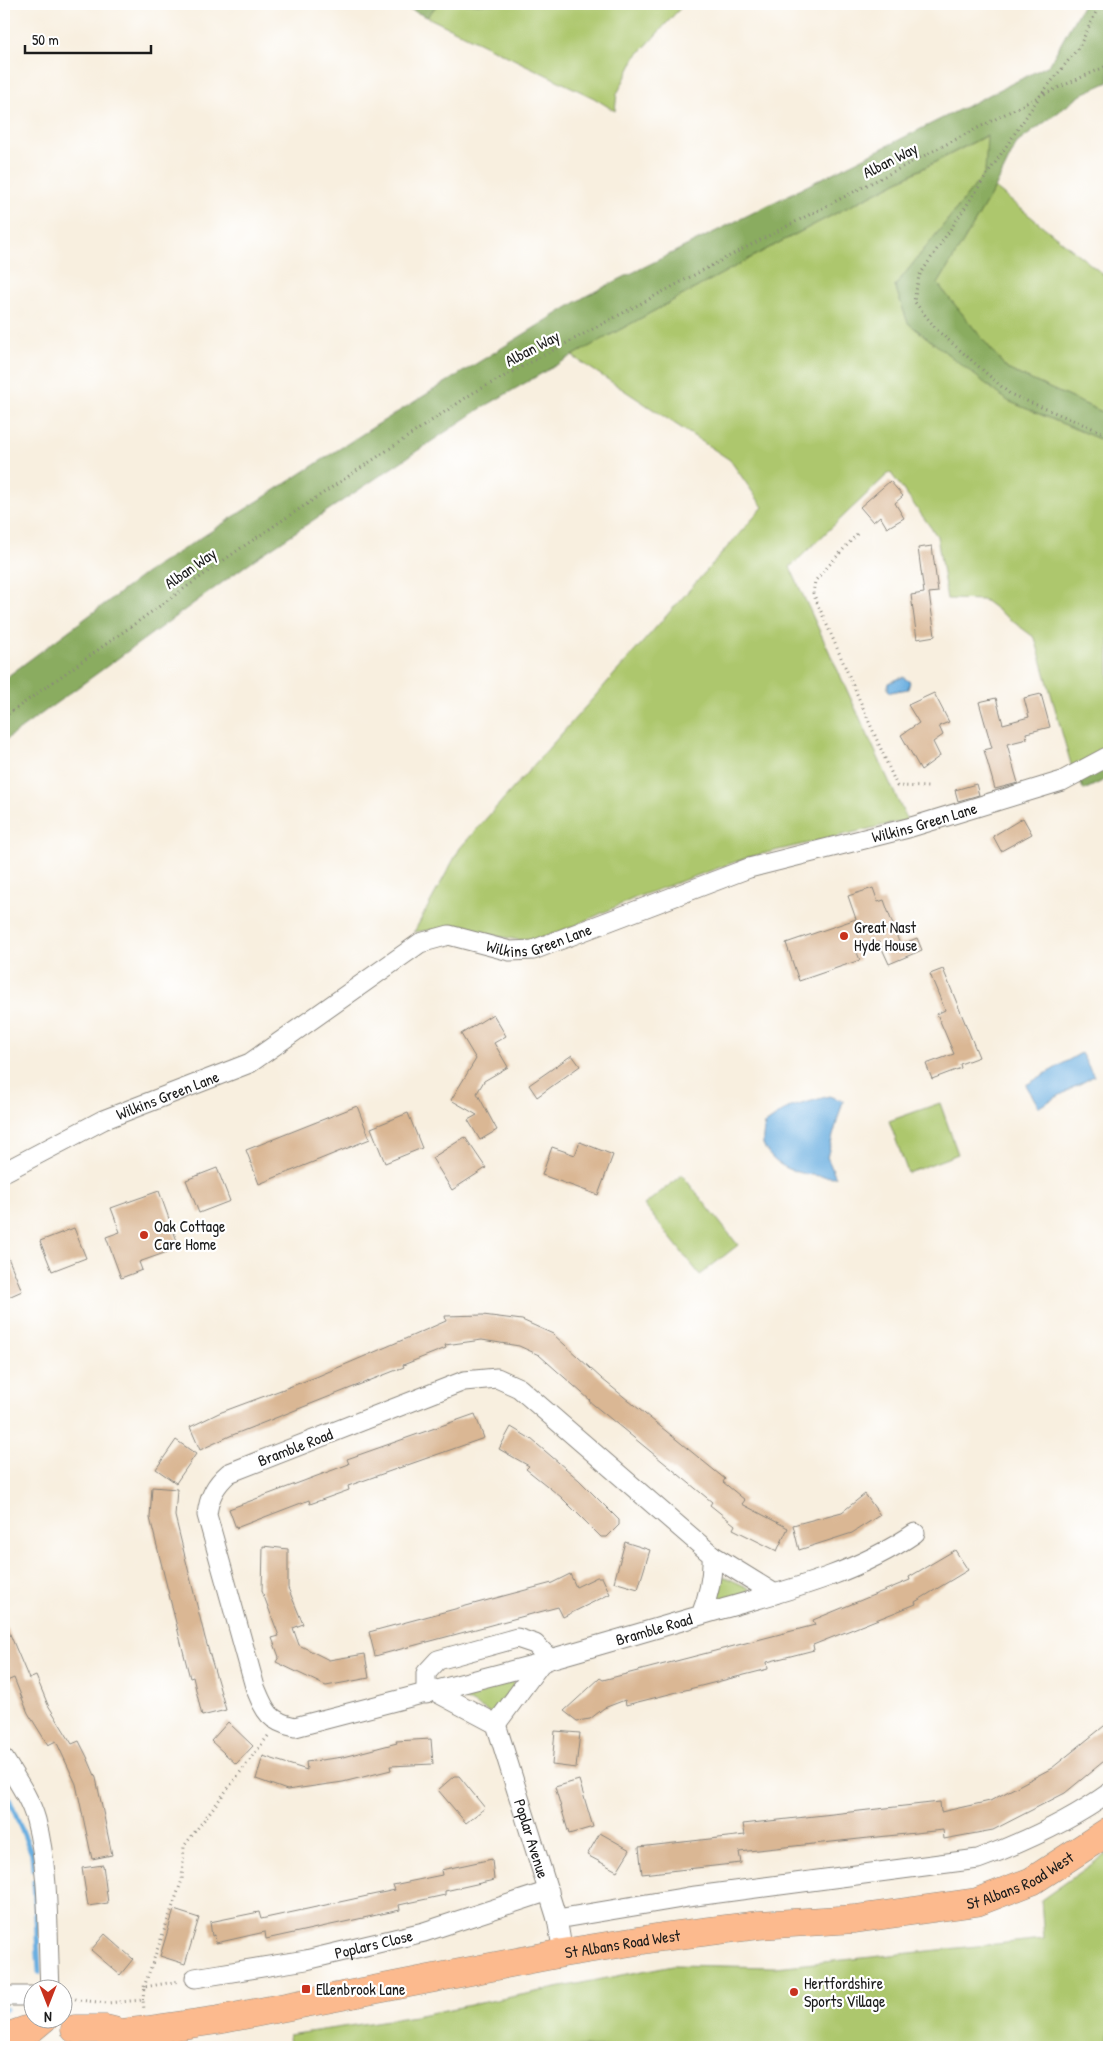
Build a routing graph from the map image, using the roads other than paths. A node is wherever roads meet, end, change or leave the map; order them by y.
1 (1109, 756) edge
2 (4, 1172) edge
3 (915, 1533) dead end
4 (712, 1556) junction
5 (775, 1594) junction
6 (701, 1615) junction
7 (545, 1661) junction
8 (431, 1693) junction
9 (496, 1724) junction
10 (4, 1760) edge
11 (1109, 1793) edge
12 (1109, 1831) edge
13 (549, 1891) junction
14 (557, 1919) junction
15 (563, 1953) junction
16 (49, 1978) edge
17 (195, 1978) road end
18 (4, 1996) edge
19 (22, 1996) edge
20 (32, 2028) edge
21 (76, 2036) edge
22 (4, 2038) edge

1 - 2 street, Wilkins Green Lane
3 - 5 street, Bramble Road
4 - 5 street, Bramble Road
4 - 6 street, Bramble Road
4 - 8 street, Bramble Road
5 - 6 street, Bramble Road
6 - 7 street, Bramble Road
7 - 8 street, Bramble Road
7 - 8 street
7 - 9 street
8 - 9 street
9 - 13 street, Poplar Avenue
10 - 16 street
11 - 14 street, St Albans Road West
12 - 15 main road, St Albans Road West
13 - 14 street, Poplar Avenue
13 - 17 street, Poplars Close
14 - 15 street, Poplar Avenue
15 - 21 main road, St Albans Road West
18 - 19 street
20 - 22 main road

